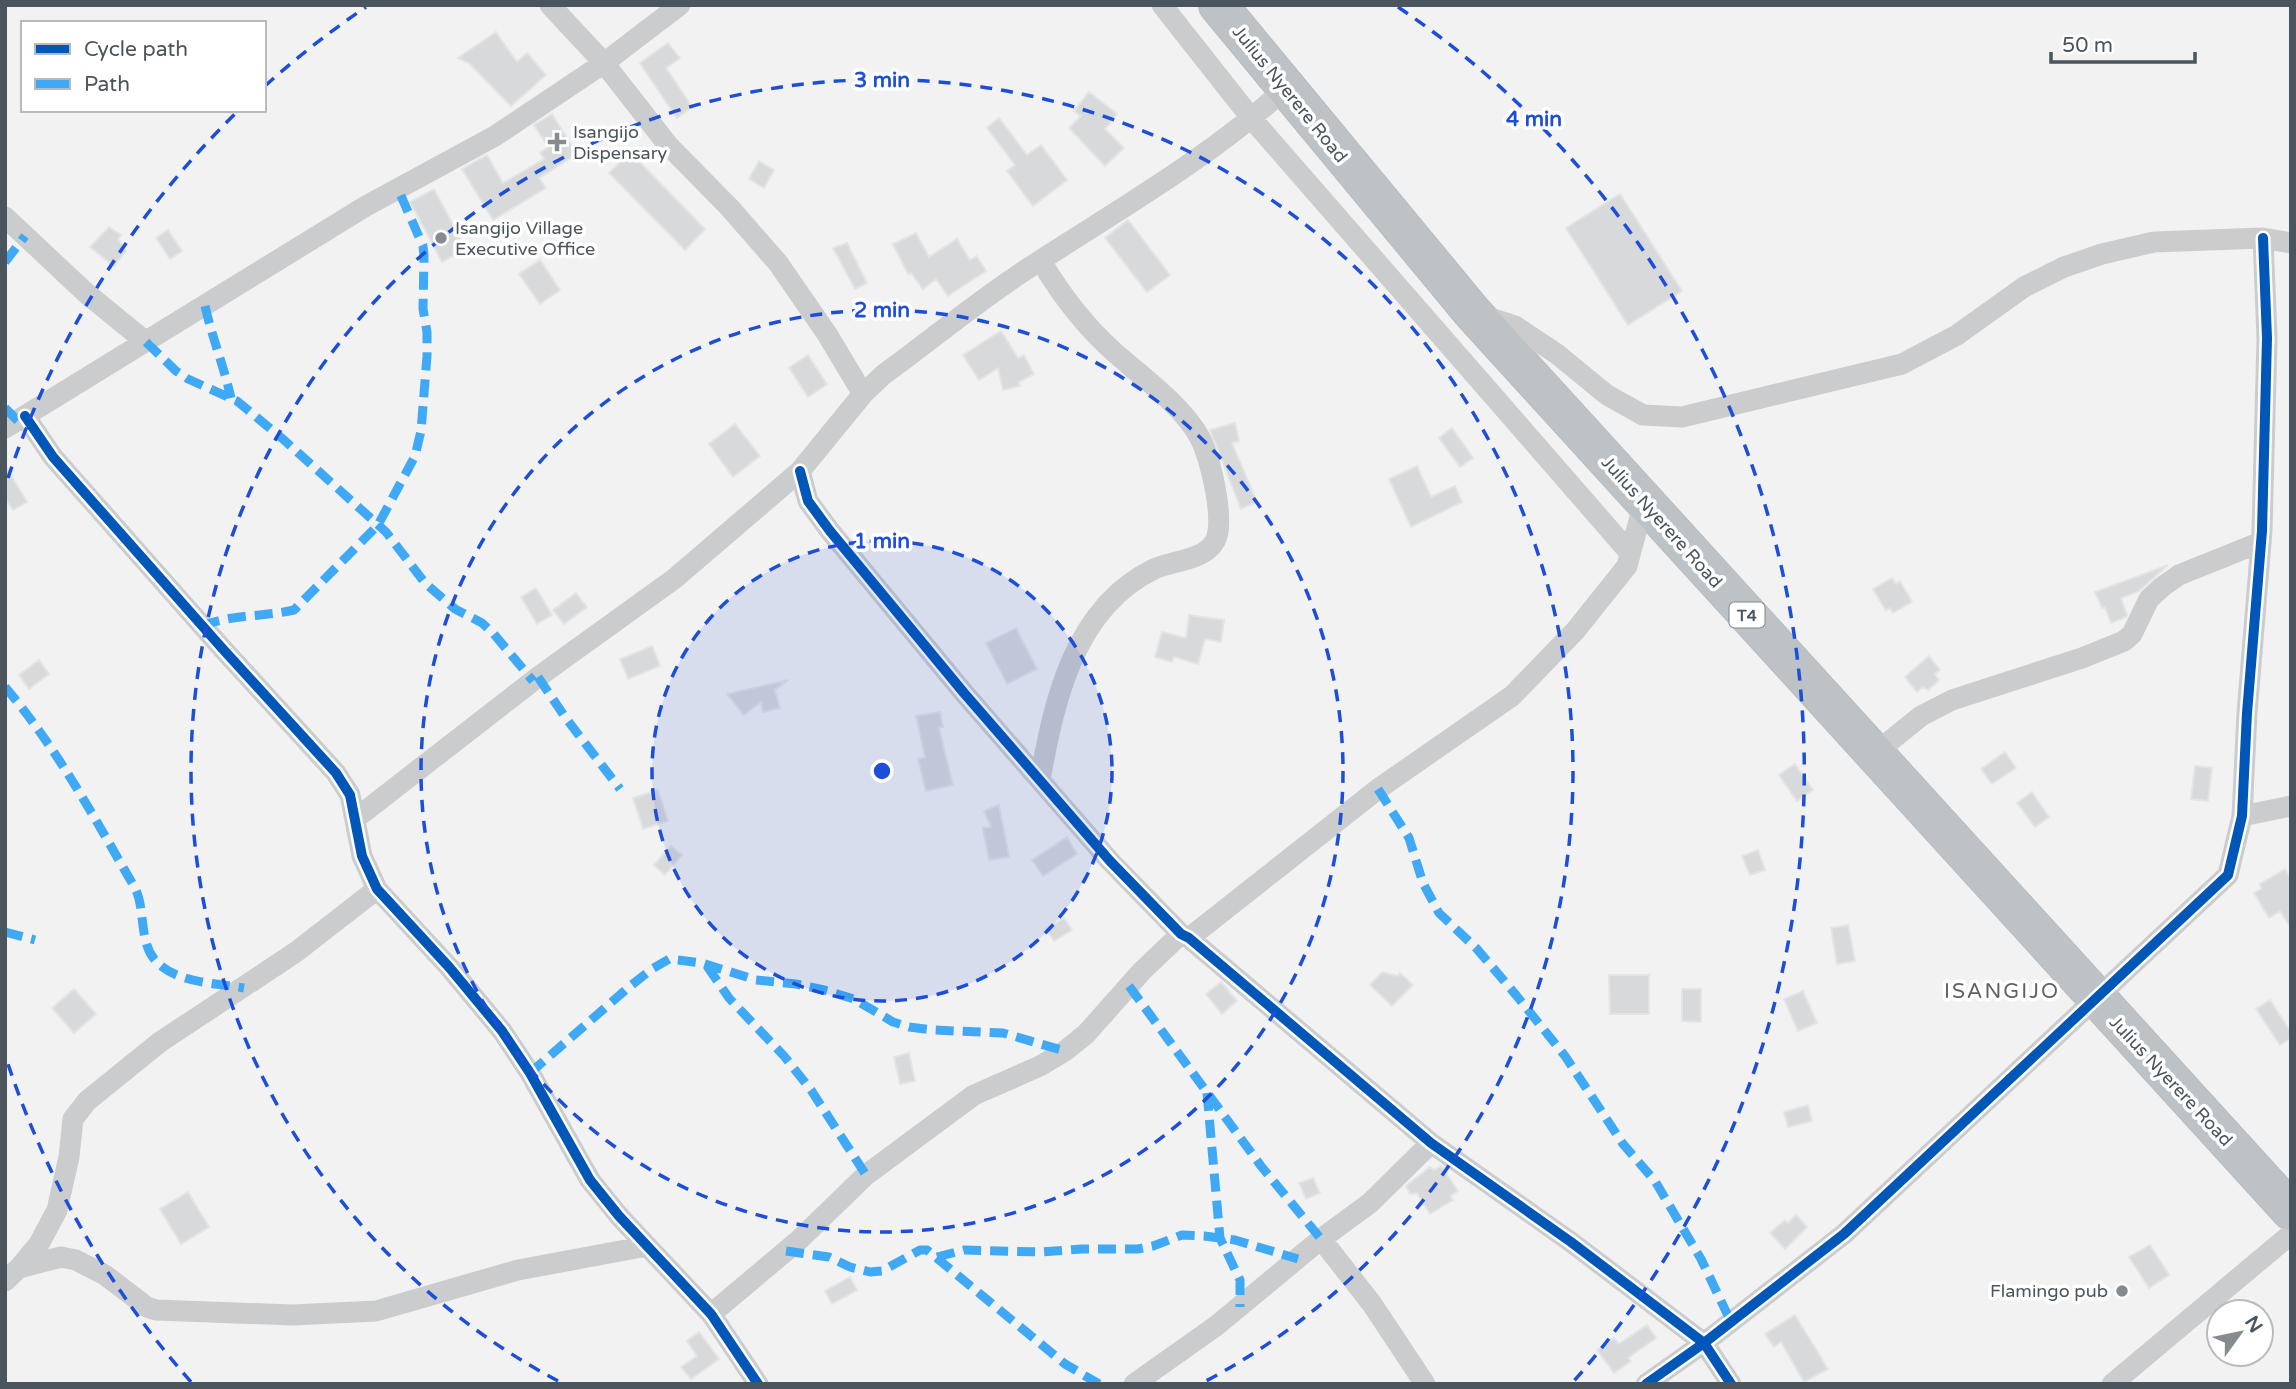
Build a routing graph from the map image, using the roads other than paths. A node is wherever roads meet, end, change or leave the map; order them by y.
1 (550, 5) edge
2 (680, 5) edge
3 (1161, 5) edge
4 (1218, 5) edge
5 (604, 63) junction
6 (1286, 88) junction
7 (1252, 119) junction
8 (5, 217) edge
9 (2263, 239) junction
10 (2291, 243) edge
11 (1041, 261) junction
12 (1472, 313) junction
13 (146, 342) junction
14 (863, 394) junction
15 (26, 416) junction
16 (5, 428) edge
17 (800, 471) junction
18 (779, 488) junction
19 (807, 501) junction
20 (1644, 502) junction
21 (2261, 542) junction
22 (1630, 553) junction
23 (1874, 754) junction
24 (1040, 780) junction
25 (2291, 806) edge
26 (2242, 816) junction
27 (355, 819) junction
28 (377, 889) junction
29 (1185, 936) junction
30 (2095, 998) junction
31 (1431, 1143) junction
32 (2291, 1211) edge
33 (2291, 1234) edge
34 (1321, 1239) junction
35 (647, 1246) junction
36 (12, 1275) edge
37 (711, 1314) junction
38 (1704, 1343) junction
39 (758, 1384) edge
40 (1135, 1384) edge
41 (1425, 1384) edge
42 (1646, 1384) edge
43 (1731, 1384) edge
44 (2112, 1384) edge

1 - 5 street
2 - 5 street
3 - 7 street
4 - 6 highway, Julius Nyerere Road / T4
5 - 13 street
5 - 14 street
6 - 7 street
6 - 12 highway, Julius Nyerere Road / T4
7 - 11 street
7 - 22 street
8 - 13 street
9 - 10 street
9 - 12 street
9 - 21 street
11 - 14 street
11 - 24 street
12 - 20 highway, Julius Nyerere Road / T4
13 - 15 street
14 - 17 street
15 - 16 street
15 - 27 street
17 - 18 street
17 - 19 street
18 - 19 street
18 - 27 street
19 - 24 street
20 - 22 street
20 - 23 highway, Julius Nyerere Road / T4
21 - 23 street
21 - 26 street
22 - 29 street
23 - 30 highway, Julius Nyerere Road / T4
24 - 29 street
25 - 26 street
26 - 30 street
27 - 28 street
28 - 35 street
28 - 36 street
29 - 31 street
29 - 37 street
30 - 32 highway, Julius Nyerere Road / T4
30 - 38 street
31 - 34 street
31 - 38 street
33 - 44 street
34 - 40 street
34 - 41 street
35 - 36 street
35 - 37 street
37 - 39 street
38 - 42 street
38 - 43 street

